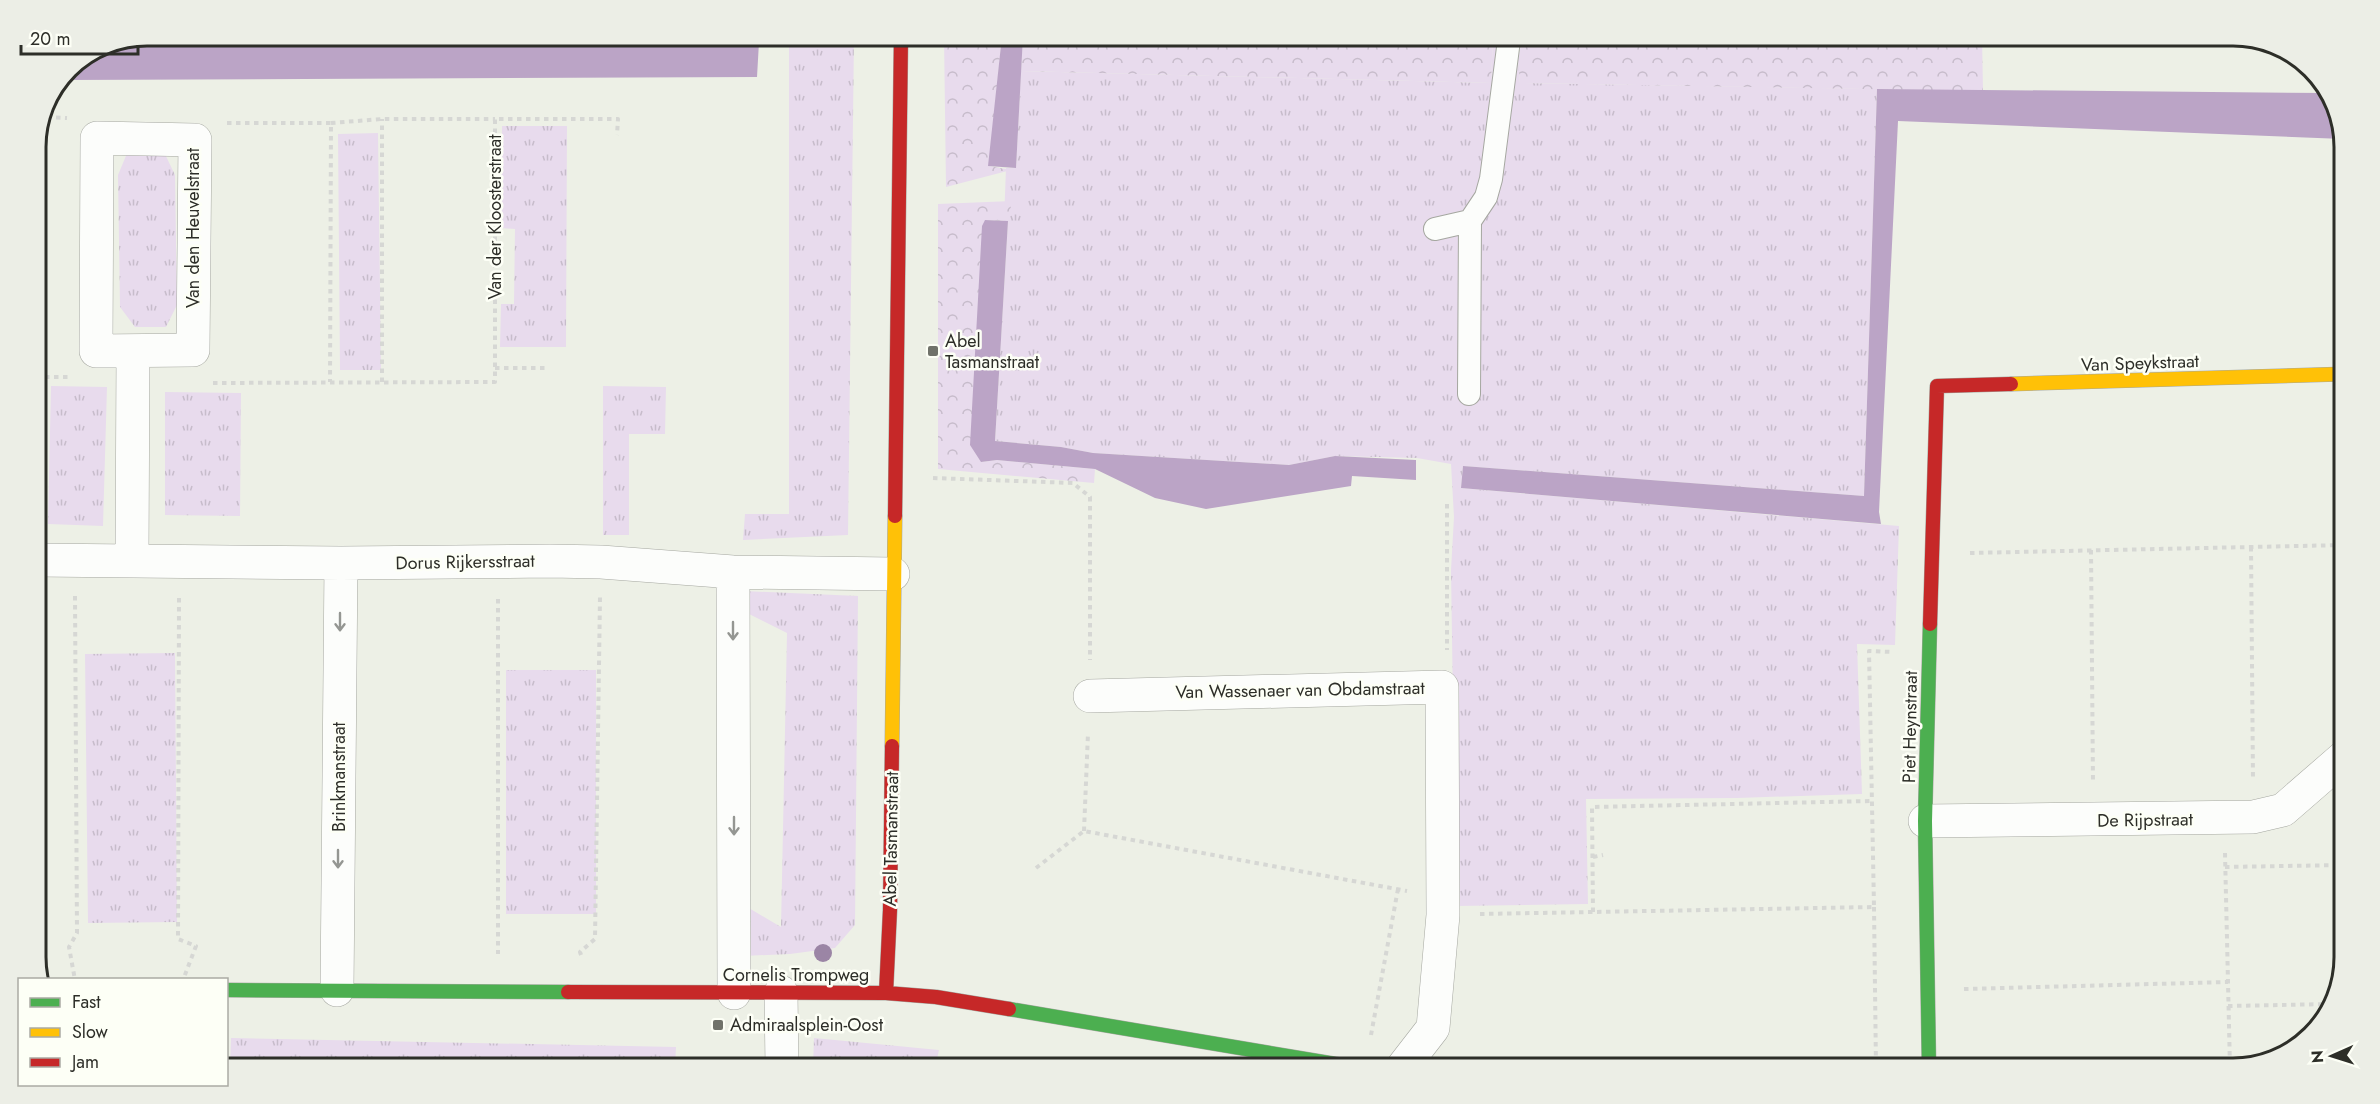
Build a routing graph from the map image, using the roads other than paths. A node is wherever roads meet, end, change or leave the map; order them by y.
1 (901, 46) edge
2 (1508, 46) edge
3 (1470, 221) junction
4 (1435, 229) dead end
5 (133, 351) junction
6 (2333, 374) edge
7 (1937, 386) joint
8 (1469, 394) dead end
9 (47, 560) edge
10 (132, 560) junction
11 (341, 563) junction
12 (733, 572) junction
13 (893, 574) junction
14 (1090, 696) road end
15 (2334, 766) edge
16 (1925, 821) junction
17 (228, 990) edge
18 (337, 990) junction
19 (781, 992) junction
20 (734, 993) junction
21 (886, 993) junction
22 (782, 1058) edge
23 (1299, 1058) edge
24 (1410, 1058) edge
25 (1929, 1058) edge

1 - 13 street, Abel Tasmanstraat
2 - 3 lane
3 - 4 lane
3 - 8 lane
5 - 5 street, Van den Heuvelstraat
5 - 10 street
6 - 7 street, Van Speykstraat
7 - 16 street, Piet Heynstraat
9 - 10 street, Dorus Rijkersstraat
10 - 11 street, Dorus Rijkersstraat
11 - 12 street, Dorus Rijkersstraat
11 -> 18 street, Brinkmanstraat
12 - 13 street, Dorus Rijkersstraat
12 -> 20 street
13 - 21 street, Abel Tasmanstraat
14 - 24 street, Van Wassenaer van Obdamstraat
15 - 16 street, De Rijpstraat
16 - 25 street, Piet Heynstraat
17 - 18 street, Cornelis Trompweg
18 - 20 street, Cornelis Trompweg
19 - 20 street, Cornelis Trompweg
19 - 21 street, Cornelis Trompweg
19 - 22 street
21 - 23 street, Cornelis Trompweg

